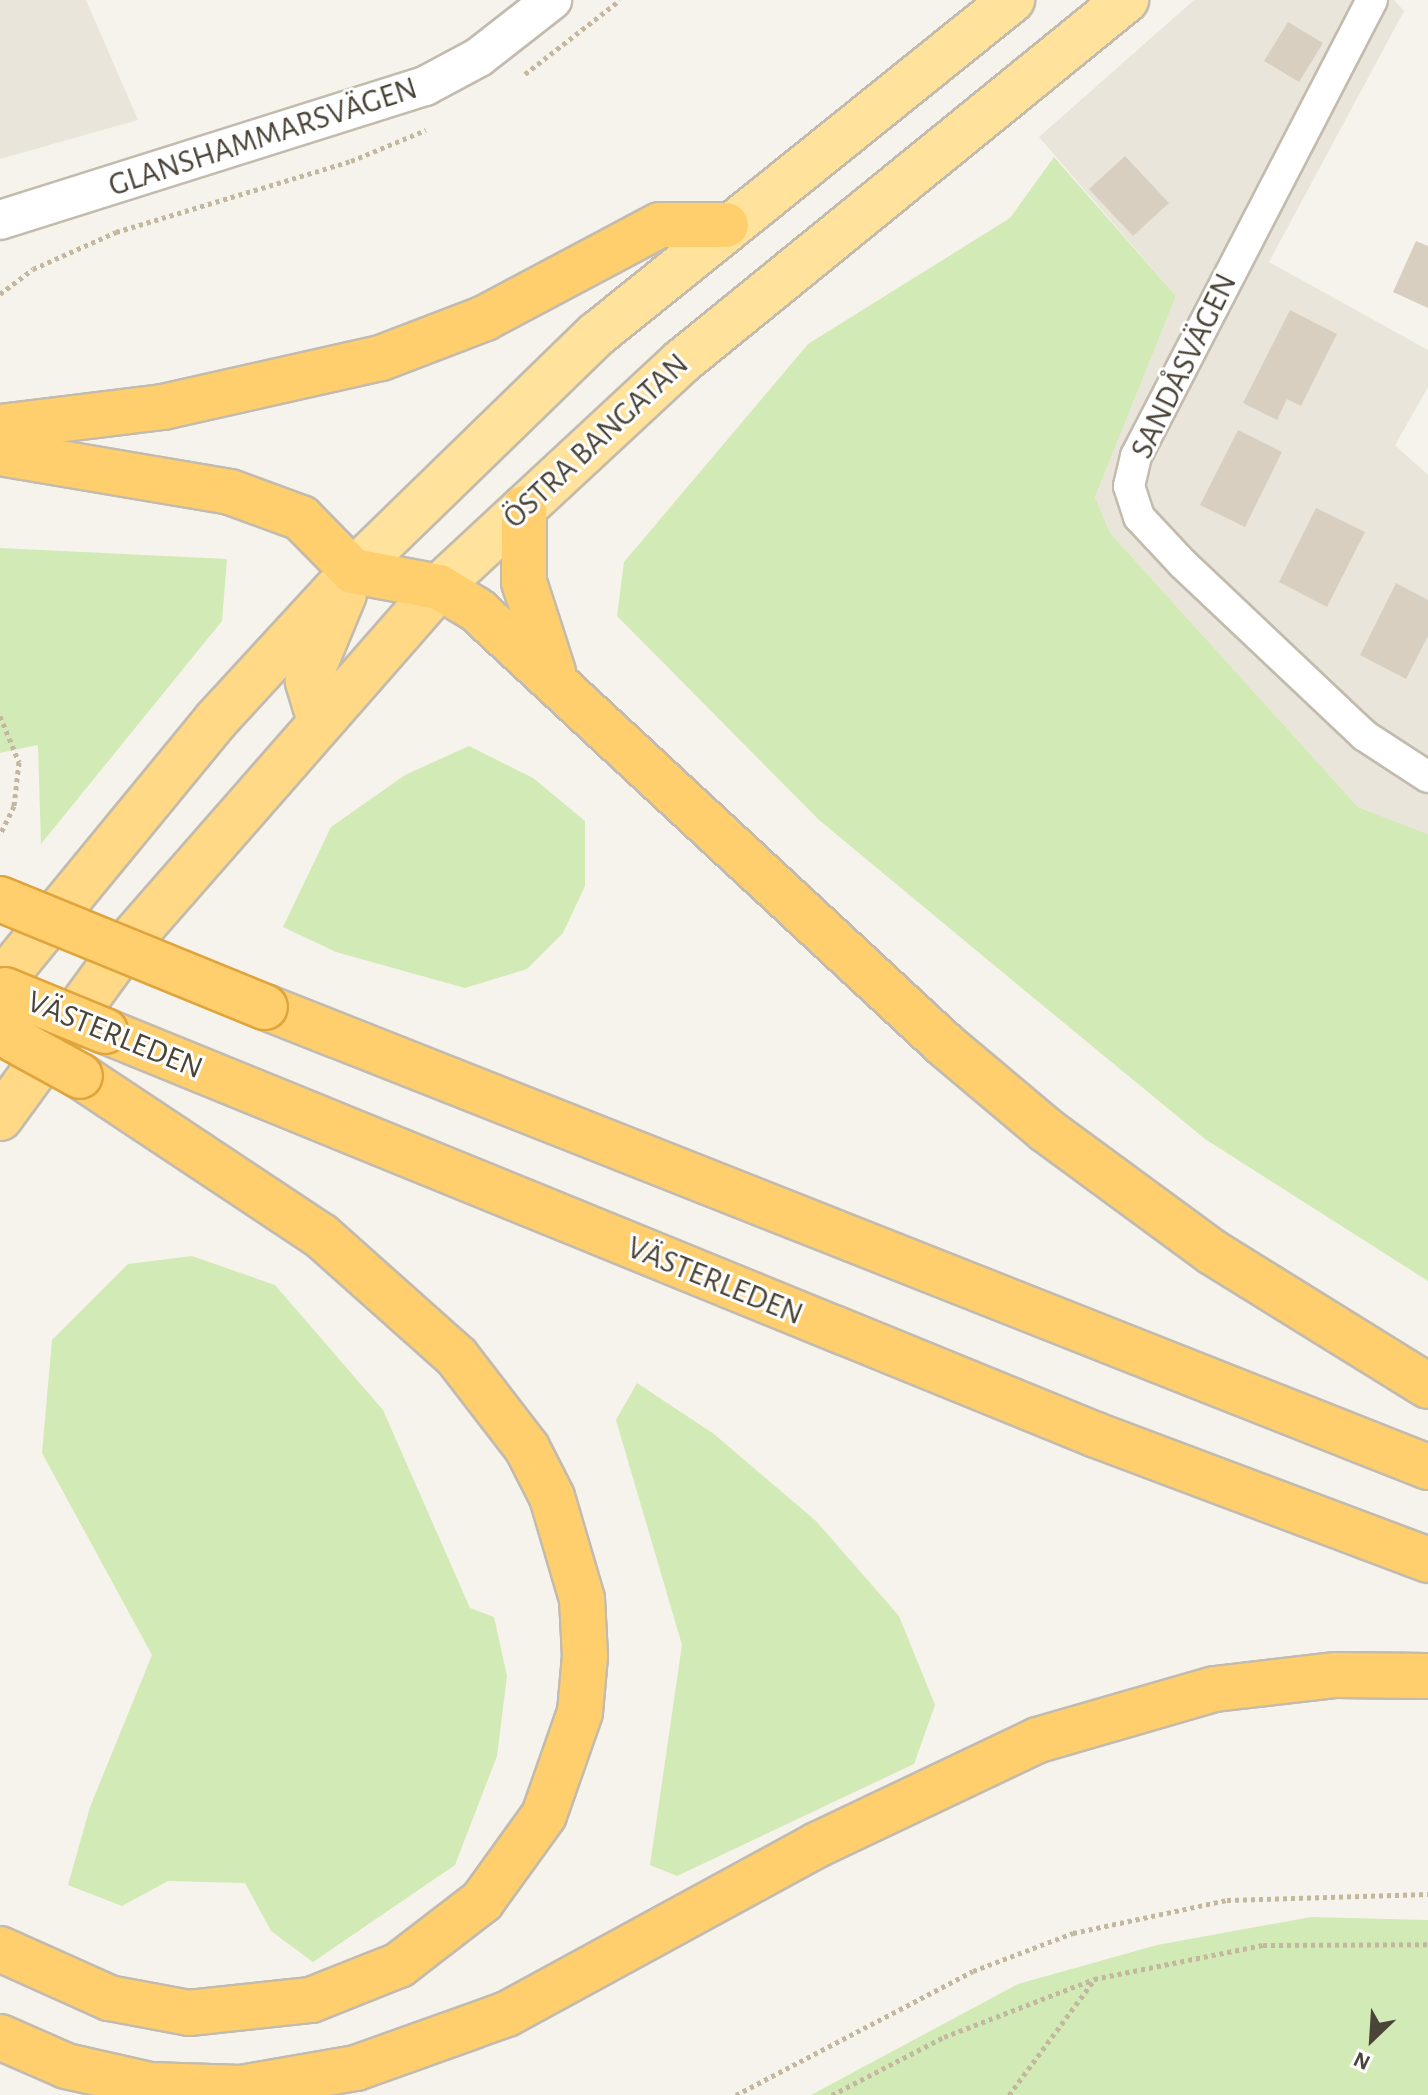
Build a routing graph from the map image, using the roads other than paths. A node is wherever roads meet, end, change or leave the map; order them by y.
1 (552, 0) edge
2 (1012, 0) edge
3 (1126, 0) edge
4 (1372, 0) edge
5 (0, 220) edge
6 (726, 225) junction
7 (0, 427) edge
8 (0, 453) edge
9 (524, 508) junction
10 (353, 571) junction
11 (439, 587) junction
12 (559, 685) junction
13 (319, 718) junction
14 (1428, 777) edge
15 (0, 899) edge
16 (60, 920) junction
17 (1, 998) edge
18 (0, 1118) edge
19 (1411, 1376) edge
20 (1428, 1467) edge
21 (1428, 1560) edge
22 (1428, 1676) edge
23 (0, 1949) edge
24 (0, 2037) edge

1 - 5 street, GLANSHAMMARSVÄGEN
2 - 6 main road
3 - 9 main road, ÖSTRA BANGATAN
4 - 14 street, SANDÅSVÄGEN
6 - 7 highway
6 - 10 main road
8 - 10 highway
9 - 11 main road, ÖSTRA BANGATAN
9 - 12 highway
10 - 11 highway
10 - 13 highway
10 - 16 highway
11 - 12 highway
11 - 13 highway, ÖSTRA BANGATAN
12 - 19 highway
13 - 18 highway, ÖSTRA BANGATAN
15 - 16 highway, bridge
16 - 17 highway
16 - 20 highway, bridge
17 - 21 highway, VÄSTERLEDEN, bridge
17 - 23 highway, bridge
22 - 24 highway

